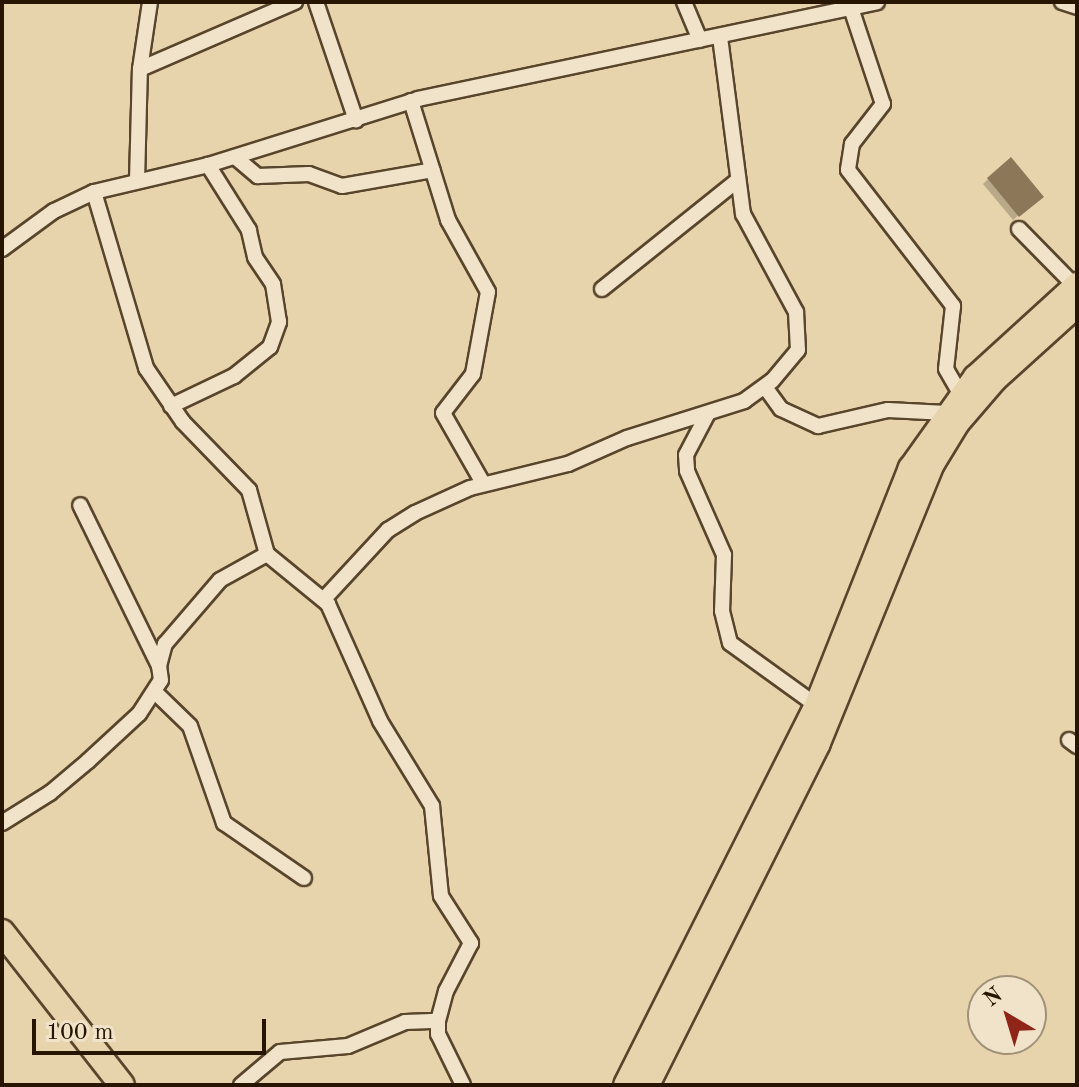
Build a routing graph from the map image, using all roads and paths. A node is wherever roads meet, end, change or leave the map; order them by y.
1 (150, 2) edge
2 (295, 2) edge
3 (316, 2) edge
4 (684, 2) edge
5 (877, 2) edge
6 (1062, 2) edge
7 (832, 7) edge
8 (1077, 7) edge
9 (851, 8) junction
10 (720, 36) junction
11 (700, 40) junction
12 (140, 69) junction
13 (411, 101) junction
14 (356, 120) junction
15 (235, 157) junction
16 (208, 165) junction
17 (433, 170) junction
18 (738, 180) junction
19 (137, 181) junction
20 (94, 192) junction
21 (1019, 229) dead end
22 (2, 249) edge
23 (602, 289) dead end
24 (1076, 292) edge
25 (765, 387) junction
26 (954, 404) junction
27 (171, 406) junction
28 (707, 415) junction
29 (483, 483) junction
30 (80, 505) dead end
31 (267, 554) junction
32 (324, 599) junction
33 (159, 666) junction
34 (156, 693) junction
35 (816, 705) junction
36 (2, 823) edge
37 (304, 878) dead end
38 (2, 932) edge
39 (438, 1021) junction
40 (122, 1085) edge
41 (241, 1085) edge
42 (463, 1085) edge
43 (625, 1085) edge
44 (648, 1085) edge

1 - 12 street
2 - 12 street
3 - 14 street
4 - 11 street
5 - 9 street
6 - 8 street
7 - 9 street
7 - 10 street
9 - 26 street
10 - 11 street
10 - 18 street
11 - 13 street
12 - 19 street
13 - 14 street
13 - 17 street
14 - 15 street
15 - 16 street
15 - 17 street
16 - 19 street
16 - 27 street
17 - 29 street
18 - 23 street
18 - 25 street
19 - 20 street
20 - 22 street
20 - 27 street
21 - 24 street
24 - 26 main road
24 - 44 main road
25 - 26 street
25 - 28 street
26 - 35 main road
27 - 31 street
28 - 29 street
28 - 35 street
29 - 32 street
30 - 33 street
31 - 32 street
31 - 33 street
32 - 39 street
33 - 34 street
34 - 36 street
34 - 37 street
35 - 43 main road
38 - 40 highway
39 - 41 street
39 - 42 street

